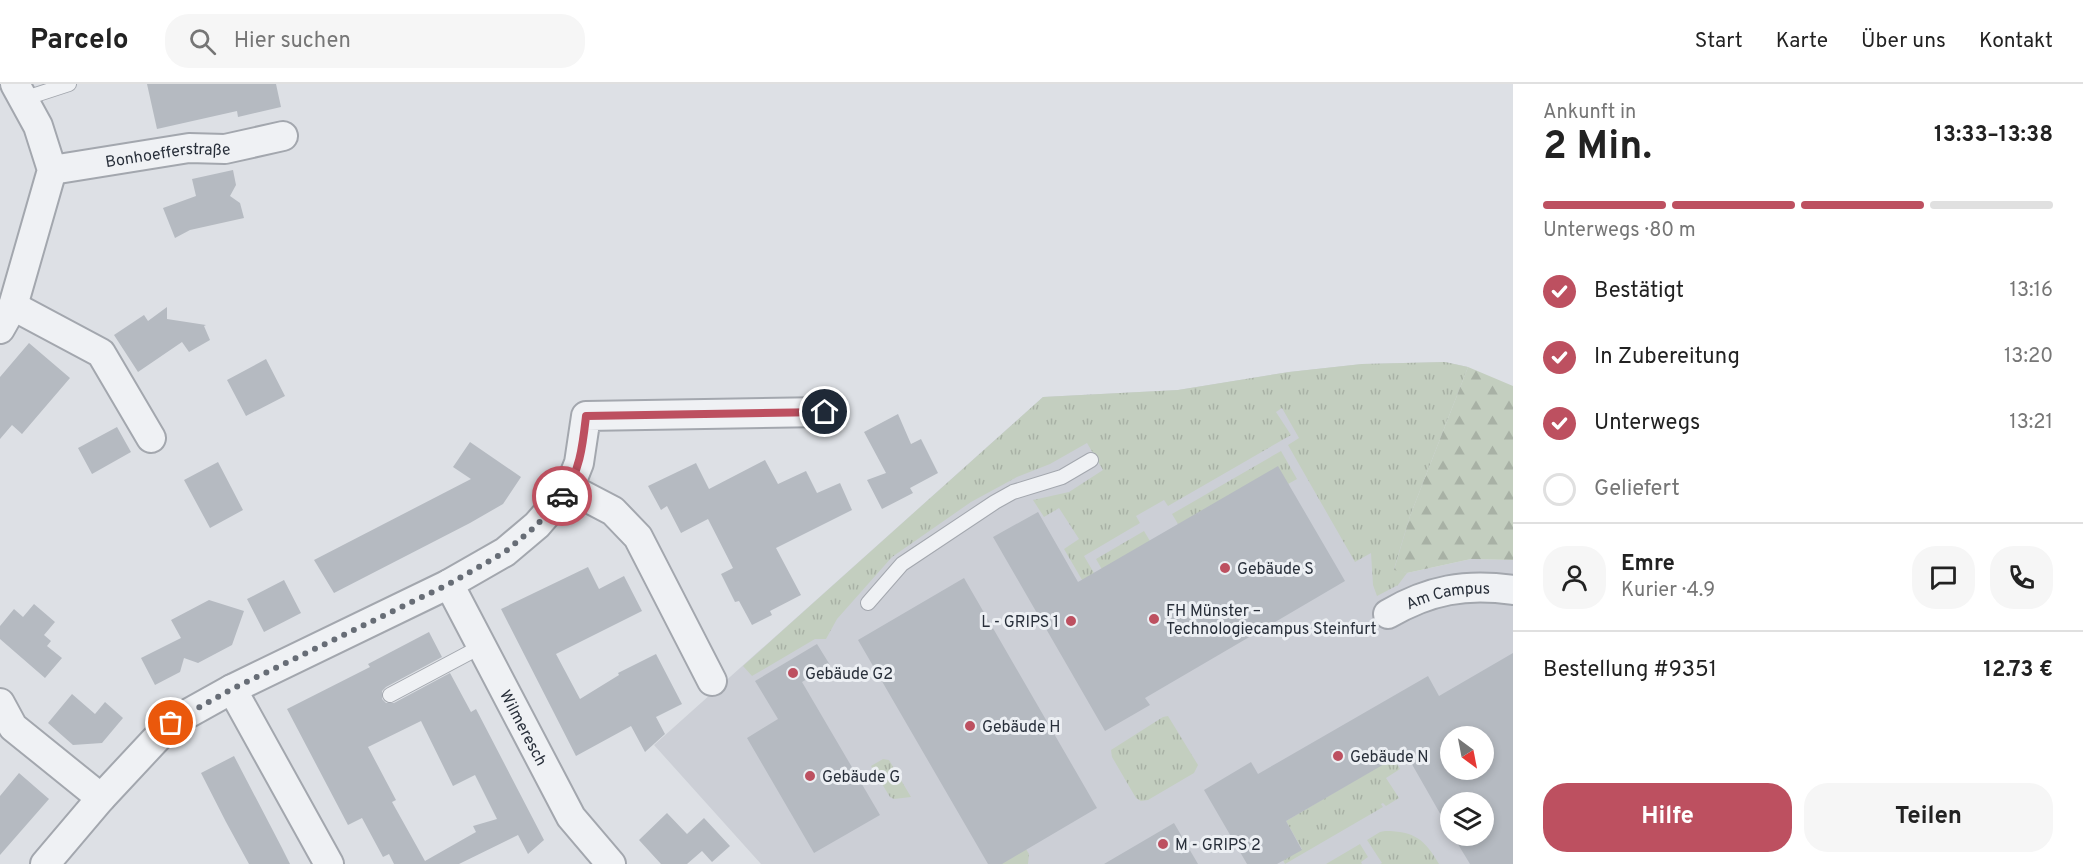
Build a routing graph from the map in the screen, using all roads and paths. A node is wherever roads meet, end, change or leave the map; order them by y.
1 (69, 84) edge
2 (19, 92) edge
3 (283, 136) dead end
4 (52, 170) junction
5 (7, 317) edge
6 (825, 412) dead end
7 (151, 438) dead end
8 (1090, 460) dead end
9 (569, 488) junction
10 (449, 584) junction
11 (1513, 590) edge
12 (868, 603) dead end
13 (1388, 614) dead end
14 (482, 646) junction
15 (712, 681) dead end
16 (232, 689) junction
17 (390, 695) dead end
18 (0, 703) edge
19 (101, 798) junction
20 (45, 864) edge
21 (328, 864) edge
22 (611, 864) edge

1 - 2 lane
2 - 4 street
3 - 4 street, Bonhoefferstraße
4 - 5 street
5 - 7 street
6 - 9 street
8 - 12 lane
9 - 10 street
9 - 15 street
10 - 14 street, Wilmeresch
10 - 16 street
11 - 13 street, Am Campus
14 - 17 lane
14 - 22 street, Wilmeresch
16 - 19 street
16 - 21 street
18 - 19 street
19 - 20 street

